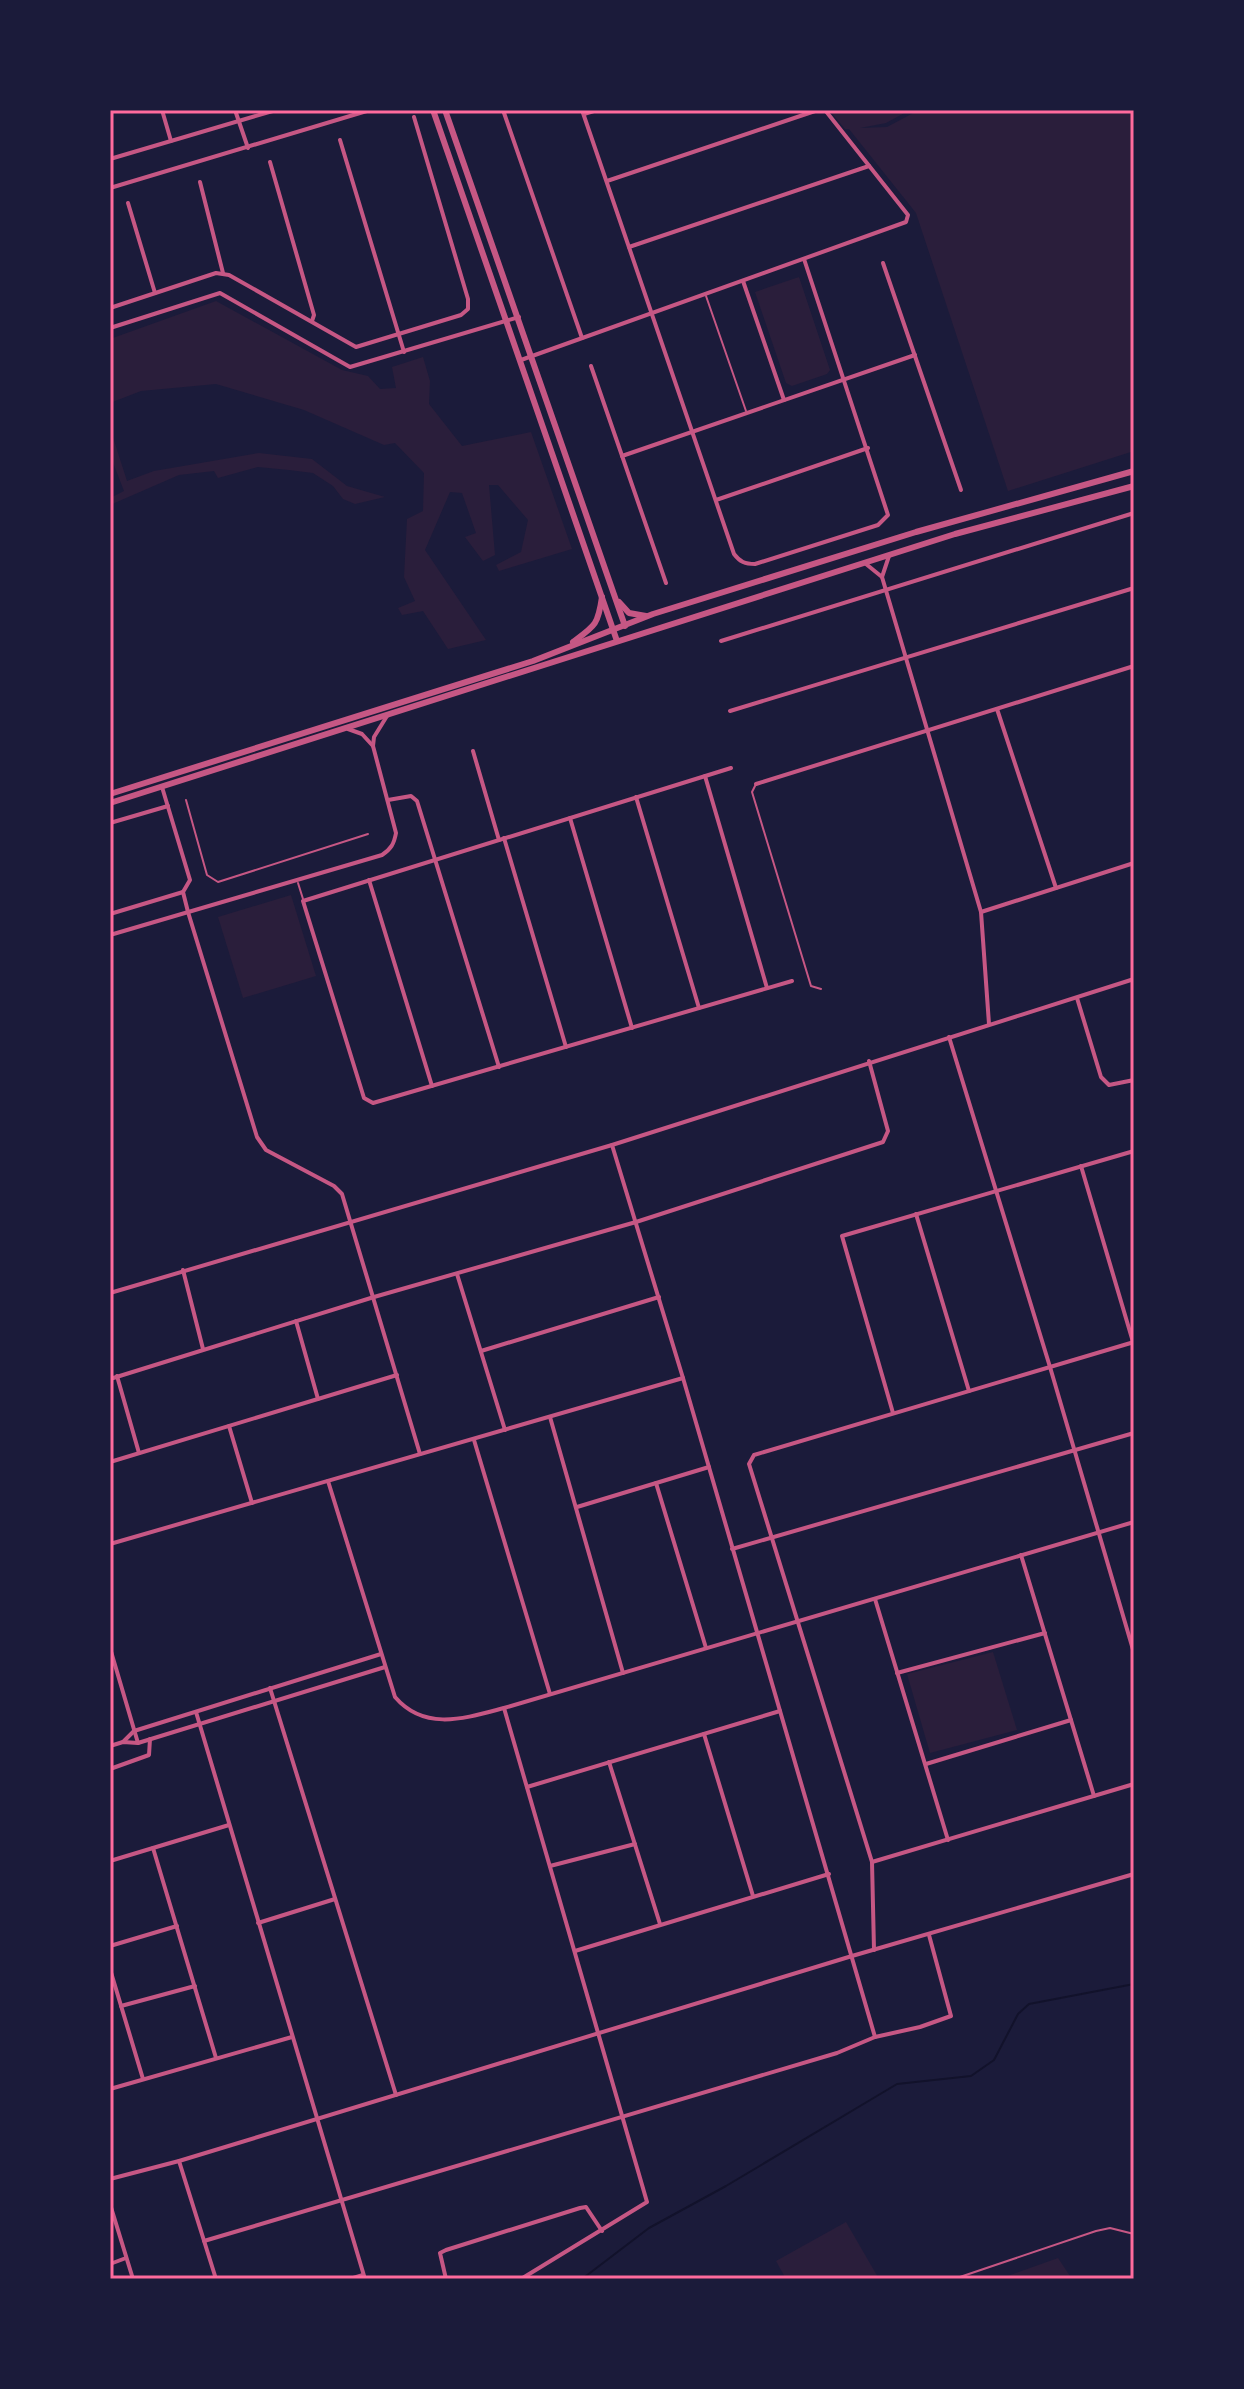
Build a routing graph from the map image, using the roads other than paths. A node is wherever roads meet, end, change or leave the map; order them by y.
1 (162, 110) edge
2 (235, 110) edge
3 (276, 110) edge
4 (370, 110) edge
5 (433, 110) edge
6 (445, 110) edge
7 (503, 110) edge
8 (597, 110) edge
9 (818, 110) edge
10 (825, 110) edge
11 (583, 112) edge
12 (414, 117) dead end
13 (239, 121) junction
14 (340, 140) dead end
15 (171, 141) junction
16 (248, 148) junction
17 (110, 159) edge
18 (270, 162) dead end
19 (869, 166) junction
20 (607, 181) junction
21 (200, 182) dead end
22 (110, 188) edge
23 (128, 203) dead end
24 (629, 247) junction
25 (804, 259) junction
26 (883, 263) dead end
27 (223, 274) junction
28 (743, 281) junction
29 (155, 293) junction
30 (705, 295) junction
31 (110, 308) edge
32 (652, 314) junction
33 (519, 317) junction
34 (507, 321) junction
35 (311, 322) junction
36 (110, 328) edge
37 (398, 335) junction
38 (582, 338) junction
39 (404, 352) junction
40 (915, 355) junction
41 (532, 356) junction
42 (521, 360) junction
43 (591, 366) dead end
44 (845, 379) junction
45 (784, 400) junction
46 (747, 413) junction
47 (692, 432) junction
48 (868, 448) junction
49 (622, 456) junction
50 (1134, 471) edge
51 (1134, 486) edge
52 (961, 490) dead end
53 (716, 500) junction
54 (1134, 513) edge
55 (889, 556) junction
56 (866, 564) junction
57 (882, 577) junction
58 (666, 583) dead end
59 (1134, 588) edge
60 (886, 590) junction
61 (612, 592) junction
62 (602, 595) junction
63 (653, 614) junction
64 (625, 625) junction
65 (613, 629) junction
66 (629, 636) junction
67 (617, 641) junction
68 (721, 641) dead end
69 (567, 647) junction
70 (906, 659) junction
71 (1134, 666) edge
72 (997, 709) junction
73 (730, 711) dead end
74 (388, 714) junction
75 (346, 728) junction
76 (928, 731) junction
77 (373, 746) junction
78 (473, 751) dead end
79 (731, 768) dead end
80 (705, 776) junction
81 (756, 784) joint
82 (162, 787) junction
83 (110, 794) edge
84 (636, 797) junction
85 (186, 800) dead end
86 (387, 800) junction
87 (110, 803) edge
88 (168, 806) junction
89 (570, 818) junction
90 (110, 823) edge
91 (368, 834) dead end
92 (502, 839) junction
93 (436, 859) junction
94 (1134, 863) edge
95 (369, 880) junction
96 (298, 881) junction
97 (1056, 888) junction
98 (183, 892) junction
99 (303, 901) junction
100 (188, 912) junction
101 (981, 912) junction
102 (110, 914) edge
103 (110, 935) edge
104 (1134, 979) edge
105 (792, 981) dead end
106 (767, 988) junction
107 (821, 989) dead end
108 (1077, 998) junction
109 (699, 1008) junction
110 (989, 1025) junction
111 (632, 1028) junction
112 (949, 1037) junction
113 (566, 1047) junction
114 (869, 1061) junction
115 (499, 1067) junction
116 (1134, 1080) edge
117 (432, 1086) junction
118 (612, 1145) junction
119 (1134, 1151) edge
120 (1081, 1166) junction
121 (996, 1191) junction
122 (916, 1214) junction
123 (636, 1222) junction
124 (352, 1224) junction
125 (183, 1270) junction
126 (457, 1274) junction
127 (110, 1293) edge
128 (374, 1297) junction
129 (659, 1297) junction
130 (296, 1321) junction
131 (1133, 1342) edge
132 (203, 1350) junction
133 (481, 1351) junction
134 (1050, 1367) junction
135 (397, 1375) junction
136 (117, 1376) junction
137 (683, 1378) junction
138 (110, 1379) edge
139 (969, 1391) junction
140 (318, 1399) junction
141 (893, 1413) junction
142 (550, 1417) junction
143 (229, 1426) junction
144 (505, 1430) junction
145 (1134, 1433) edge
146 (473, 1439) junction
147 (1075, 1450) junction
148 (139, 1453) junction
149 (420, 1454) junction
150 (110, 1462) edge
151 (709, 1467) junction
152 (328, 1481) junction
153 (656, 1483) junction
154 (252, 1503) junction
155 (576, 1507) junction
156 (1134, 1522) edge
157 (1099, 1532) junction
158 (771, 1538) junction
159 (110, 1544) edge
160 (732, 1549) junction
161 (1021, 1555) junction
162 (875, 1599) junction
163 (796, 1622) junction
164 (1045, 1633) junction
165 (756, 1634) junction
166 (110, 1648) edge
167 (706, 1648) junction
168 (1134, 1653) edge
169 (381, 1654) junction
170 (385, 1667) junction
171 (623, 1673) junction
172 (897, 1673) junction
173 (270, 1688) junction
174 (550, 1694) junction
175 (274, 1701) junction
176 (504, 1708) junction
177 (780, 1711) junction
178 (196, 1712) junction
179 (1071, 1720) junction
180 (200, 1724) junction
181 (134, 1731) junction
182 (704, 1734) junction
183 (150, 1739) junction
184 (123, 1742) junction
185 (138, 1743) junction
186 (110, 1746) edge
187 (609, 1762) junction
188 (926, 1764) junction
189 (110, 1769) edge
190 (1134, 1784) edge
191 (527, 1787) junction
192 (1094, 1796) junction
193 (229, 1825) junction
194 (948, 1840) junction
195 (635, 1844) junction
196 (153, 1848) junction
197 (110, 1861) edge
198 (872, 1862) junction
199 (550, 1866) junction
200 (829, 1874) junction
201 (1134, 1874) edge
202 (753, 1897) junction
203 (335, 1899) junction
204 (258, 1923) junction
205 (661, 1925) junction
206 (177, 1926) junction
207 (929, 1935) junction
208 (110, 1946) edge
209 (874, 1950) junction
210 (574, 1951) junction
211 (852, 1956) junction
212 (110, 1969) edge
213 (195, 1986) junction
214 (121, 2006) junction
215 (598, 2033) junction
216 (292, 2037) junction
217 (875, 2037) junction
218 (216, 2058) junction
219 (143, 2079) junction
220 (110, 2089) edge
221 (396, 2095) junction
222 (623, 2117) junction
223 (316, 2119) junction
224 (179, 2161) junction
225 (110, 2179) edge
226 (341, 2201) junction
227 (110, 2204) edge
228 (602, 2231) junction
229 (1134, 2234) edge
230 (204, 2241) junction
231 (126, 2258) junction
232 (110, 2264) edge
233 (364, 2277) edge
234 (133, 2279) edge
235 (216, 2279) edge
236 (350, 2279) edge
237 (446, 2279) edge
238 (521, 2279) edge
239 (954, 2279) edge

1 - 15 street
2 - 13 street
3 - 13 street
4 - 16 street
5 - 34 street
6 - 33 street
7 - 38 street
8 - 11 street
9 - 20 street
10 - 19 street
11 - 20 street
12 - 37 street
13 - 15 street
13 - 16 street
14 - 37 street
15 - 17 street
16 - 22 street
18 - 35 street
19 - 24 street
19 - 25 street
20 - 24 street
21 - 27 street
23 - 29 street
24 - 32 street
25 - 28 street
25 - 44 street
26 - 40 street
27 - 29 street
27 - 35 street
28 - 30 street
28 - 45 street
29 - 31 street
30 - 32 street
30 - 46 lane
32 - 38 street
32 - 47 street
33 - 34 street
33 - 41 street
34 - 39 street
34 - 42 street
35 - 37 street
36 - 39 street
37 - 39 street
38 - 41 street
40 - 44 street
40 - 52 street
41 - 42 street
41 - 61 street
42 - 62 street
43 - 49 street
44 - 45 street
44 - 48 street
45 - 46 street
46 - 47 street
47 - 49 street
47 - 53 street
48 - 53 street
48 - 53 street
49 - 58 street
50 - 63 street
51 - 55 street
54 - 60 street
55 - 56 street
55 - 57 street
56 - 57 street
56 - 66 street
57 - 60 street
59 - 70 street
60 - 68 street
60 - 70 street
61 - 63 street
61 - 64 street
62 - 65 street
62 - 69 street
63 - 64 street
64 - 65 street
64 - 66 street
65 - 67 street
65 - 69 street
66 - 67 street
67 - 74 street
69 - 83 street
70 - 73 street
70 - 76 street
71 - 72 street
72 - 76 street
72 - 97 street
74 - 75 street
74 - 77 street
75 - 77 street
75 - 82 street
76 - 81 street
76 - 101 street
77 - 86 street
78 - 92 street
79 - 80 street
80 - 84 street
80 - 106 street
81 - 107 lane
82 - 87 street
82 - 88 street
84 - 89 street
84 - 109 street
85 - 91 lane
86 - 93 street
86 - 96 street
88 - 90 street
88 - 98 street
89 - 92 street
89 - 111 street
92 - 93 street
92 - 113 street
93 - 95 street
93 - 115 street
94 - 97 street
95 - 99 street
95 - 117 street
96 - 99 lane
96 - 100 street
97 - 101 street
98 - 100 street
98 - 102 street
99 - 117 street
100 - 103 street
100 - 124 street
101 - 110 street
104 - 108 street
105 - 106 street
106 - 109 street
108 - 110 street
108 - 116 street
109 - 111 street
110 - 112 street
111 - 113 street
112 - 114 street
112 - 121 street
113 - 115 street
114 - 118 street
114 - 123 street
115 - 117 street
118 - 123 street
118 - 124 street
119 - 120 street
120 - 121 street
120 - 131 street
121 - 122 street
121 - 134 street
122 - 139 street
122 - 141 street
123 - 126 street
123 - 129 street
124 - 125 street
124 - 128 street
125 - 127 street
125 - 132 street
126 - 128 street
126 - 133 street
128 - 130 street
128 - 135 street
129 - 133 street
129 - 137 street
130 - 132 street
130 - 140 street
131 - 134 street
132 - 136 street
133 - 144 street
134 - 139 street
134 - 147 street
135 - 140 street
135 - 149 street
136 - 138 street
136 - 148 street
137 - 142 street
137 - 151 street
139 - 141 street
140 - 143 street
141 - 158 street
142 - 144 street
142 - 155 street
143 - 148 street
143 - 154 street
144 - 146 street
145 - 147 street
146 - 149 street
146 - 174 street
147 - 157 street
147 - 158 street
148 - 150 street
149 - 152 street
151 - 153 street
151 - 160 street
152 - 154 street
152 - 169 street
153 - 155 street
153 - 167 street
154 - 159 street
155 - 171 street
156 - 157 street
157 - 161 street
157 - 168 street
158 - 160 street
158 - 163 street
160 - 165 street
161 - 162 street
161 - 164 street
162 - 163 street
162 - 172 street
163 - 165 street
163 - 198 street
164 - 172 street
164 - 179 street
165 - 167 street
165 - 177 street
166 - 181 street
167 - 171 street
169 - 170 street
169 - 173 street
170 - 175 street
170 - 176 street
171 - 174 street
172 - 188 street
173 - 175 street
173 - 178 street
174 - 176 street
175 - 180 street
175 - 203 street
176 - 191 street
177 - 182 street
177 - 200 street
178 - 180 street
178 - 181 street
179 - 188 street
179 - 192 street
180 - 183 street
180 - 193 street
181 - 184 street
181 - 185 street
182 - 187 street
182 - 202 street
183 - 185 street
183 - 189 street
184 - 185 street
184 - 186 street
187 - 191 street
187 - 195 street
188 - 194 street
190 - 192 street
191 - 199 street
192 - 194 street
193 - 196 street
193 - 204 street
194 - 198 street
195 - 199 street
195 - 205 street
196 - 197 street
196 - 206 street
198 - 209 street
199 - 210 street
200 - 202 street
200 - 211 street
201 - 207 street
202 - 205 street
203 - 204 street
203 - 221 street
204 - 216 street
205 - 210 street
206 - 208 street
206 - 213 street
207 - 209 street
207 - 217 street
209 - 211 street
210 - 215 street
211 - 215 street
211 - 217 street
212 - 214 street
213 - 214 street
213 - 218 street
214 - 219 street
215 - 221 street
215 - 222 street
216 - 218 street
216 - 223 street
217 - 222 street
218 - 219 street
219 - 220 street
221 - 223 street
222 - 226 street
222 - 228 street
223 - 224 street
223 - 226 street
224 - 225 street
224 - 230 street
226 - 230 street
226 - 233 street
227 - 231 street
228 - 237 street
228 - 238 street
229 - 239 lane
230 - 235 street
231 - 232 street
231 - 234 street
233 - 236 street

